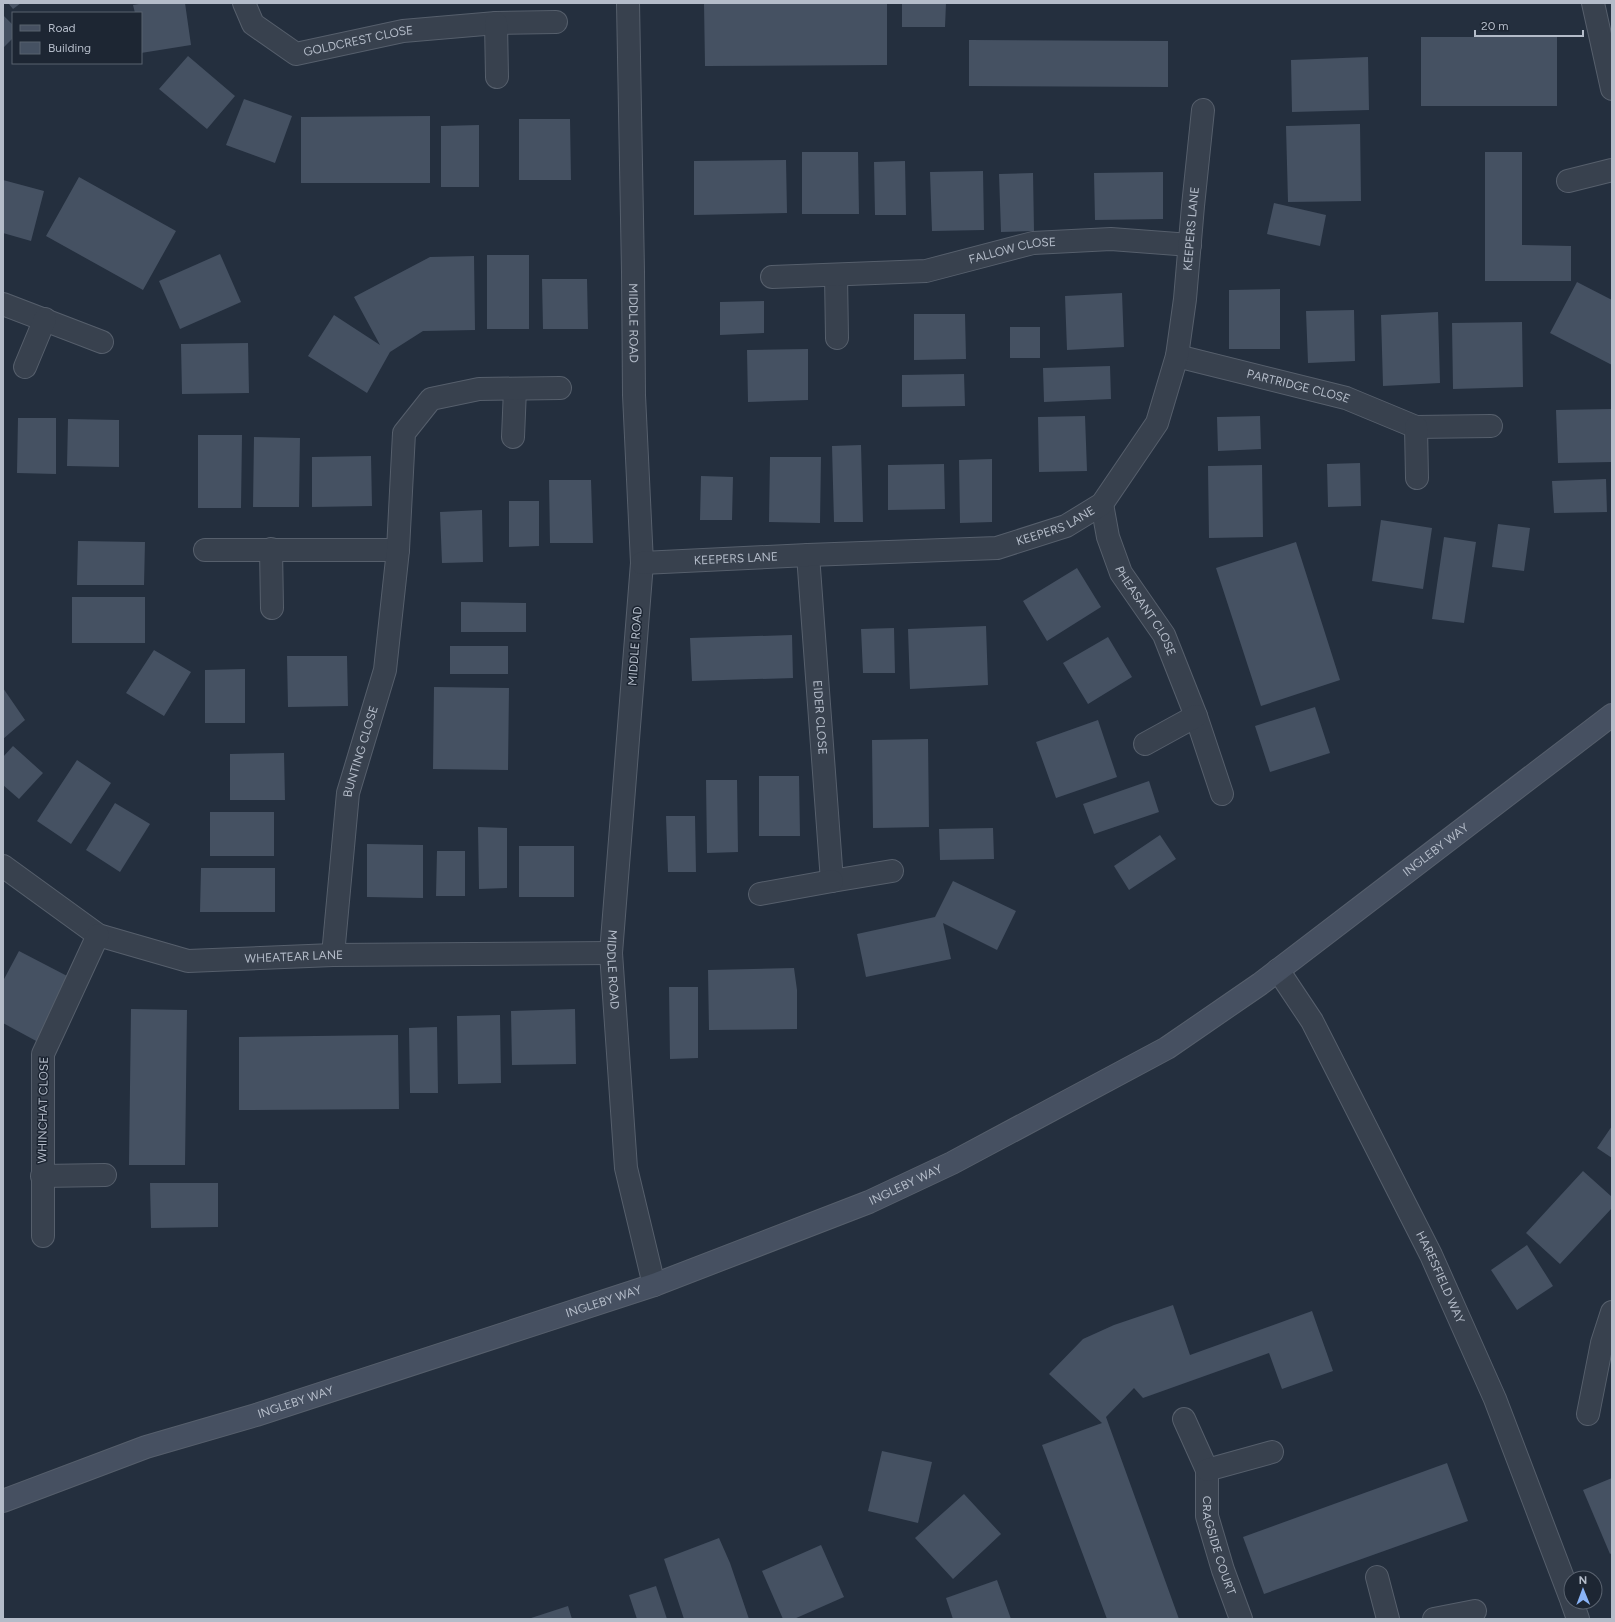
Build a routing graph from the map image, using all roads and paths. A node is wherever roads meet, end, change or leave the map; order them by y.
1 (244, 3) edge
2 (628, 3) edge
3 (1593, 3) edge
4 (556, 22) dead end
5 (496, 23) junction
6 (497, 77) dead end
7 (1612, 89) edge
8 (1203, 110) dead end
9 (1612, 170) edge
10 (1568, 181) dead end
11 (1190, 245) junction
12 (836, 275) junction
13 (772, 277) dead end
14 (3, 304) edge
15 (45, 319) junction
16 (838, 338) dead end
17 (102, 342) dead end
18 (1177, 356) junction
19 (25, 367) dead end
20 (560, 388) dead end
21 (515, 389) junction
22 (1491, 426) dead end
23 (1416, 427) junction
24 (513, 437) dead end
25 (1417, 478) dead end
26 (1102, 504) junction
27 (271, 549) junction
28 (205, 550) dead end
29 (398, 550) junction
30 (808, 555) junction
31 (642, 564) junction
32 (272, 608) dead end
33 (1612, 715) edge
34 (1196, 716) junction
35 (1145, 744) dead end
36 (1222, 794) dead end
37 (3, 866) edge
38 (892, 871) dead end
39 (832, 881) junction
40 (760, 894) dead end
41 (98, 935) junction
42 (611, 953) junction
43 (333, 955) junction
44 (1278, 970) junction
45 (105, 1175) dead end
46 (42, 1176) junction
47 (43, 1236) dead end
48 (654, 1285) junction
49 (1612, 1312) edge
50 (1607, 1344) edge
51 (1588, 1414) dead end
52 (1184, 1419) dead end
53 (1272, 1452) dead end
54 (1207, 1470) junction
55 (7, 1501) edge
56 (1377, 1577) dead end
57 (1563, 1578) edge
58 (1476, 1611) dead end
59 (1241, 1619) edge
60 (1388, 1619) edge
61 (1434, 1619) edge

1 - 5 street, GOLDCREST CLOSE
2 - 31 street, MIDDLE ROAD
3 - 7 street
4 - 5 street, GOLDCREST CLOSE
5 - 6 street
8 - 11 street, KEEPERS LANE
9 - 10 street
11 - 12 street, FALLOW CLOSE
11 - 18 street, KEEPERS LANE
12 - 13 street, FALLOW CLOSE
12 - 16 street
14 - 15 street
15 - 17 street
15 - 19 street
18 - 23 street, PARTRIDGE CLOSE
18 - 26 street, KEEPERS LANE
20 - 21 street, BUNTING CLOSE
21 - 24 street
21 - 29 street, BUNTING CLOSE
22 - 23 street, PARTRIDGE CLOSE
23 - 25 street
26 - 30 street, KEEPERS LANE
26 - 34 street, PHEASANT CLOSE
27 - 28 street
27 - 29 street
27 - 32 street
29 - 43 street, BUNTING CLOSE
30 - 31 street, KEEPERS LANE
30 - 39 street, EIDER CLOSE
31 - 42 street, MIDDLE ROAD
33 - 44 street, INGLEBY WAY
34 - 35 street
34 - 36 street, PHEASANT CLOSE
37 - 41 street, WHEATEAR LANE
38 - 39 street
39 - 40 street
41 - 43 street, WHEATEAR LANE
41 - 46 street, WHINCHAT CLOSE
42 - 43 street, WHEATEAR LANE
42 - 48 street, MIDDLE ROAD
44 - 48 street, INGLEBY WAY
44 - 57 street, HARESFIELD WAY
45 - 46 street, WHINCHAT CLOSE
46 - 47 street, WHINCHAT CLOSE
48 - 55 street, INGLEBY WAY
49 - 50 street
50 - 51 street
52 - 54 street, CRAGSIDE COURT
53 - 54 street
54 - 59 street, CRAGSIDE COURT
56 - 60 street
58 - 61 street

